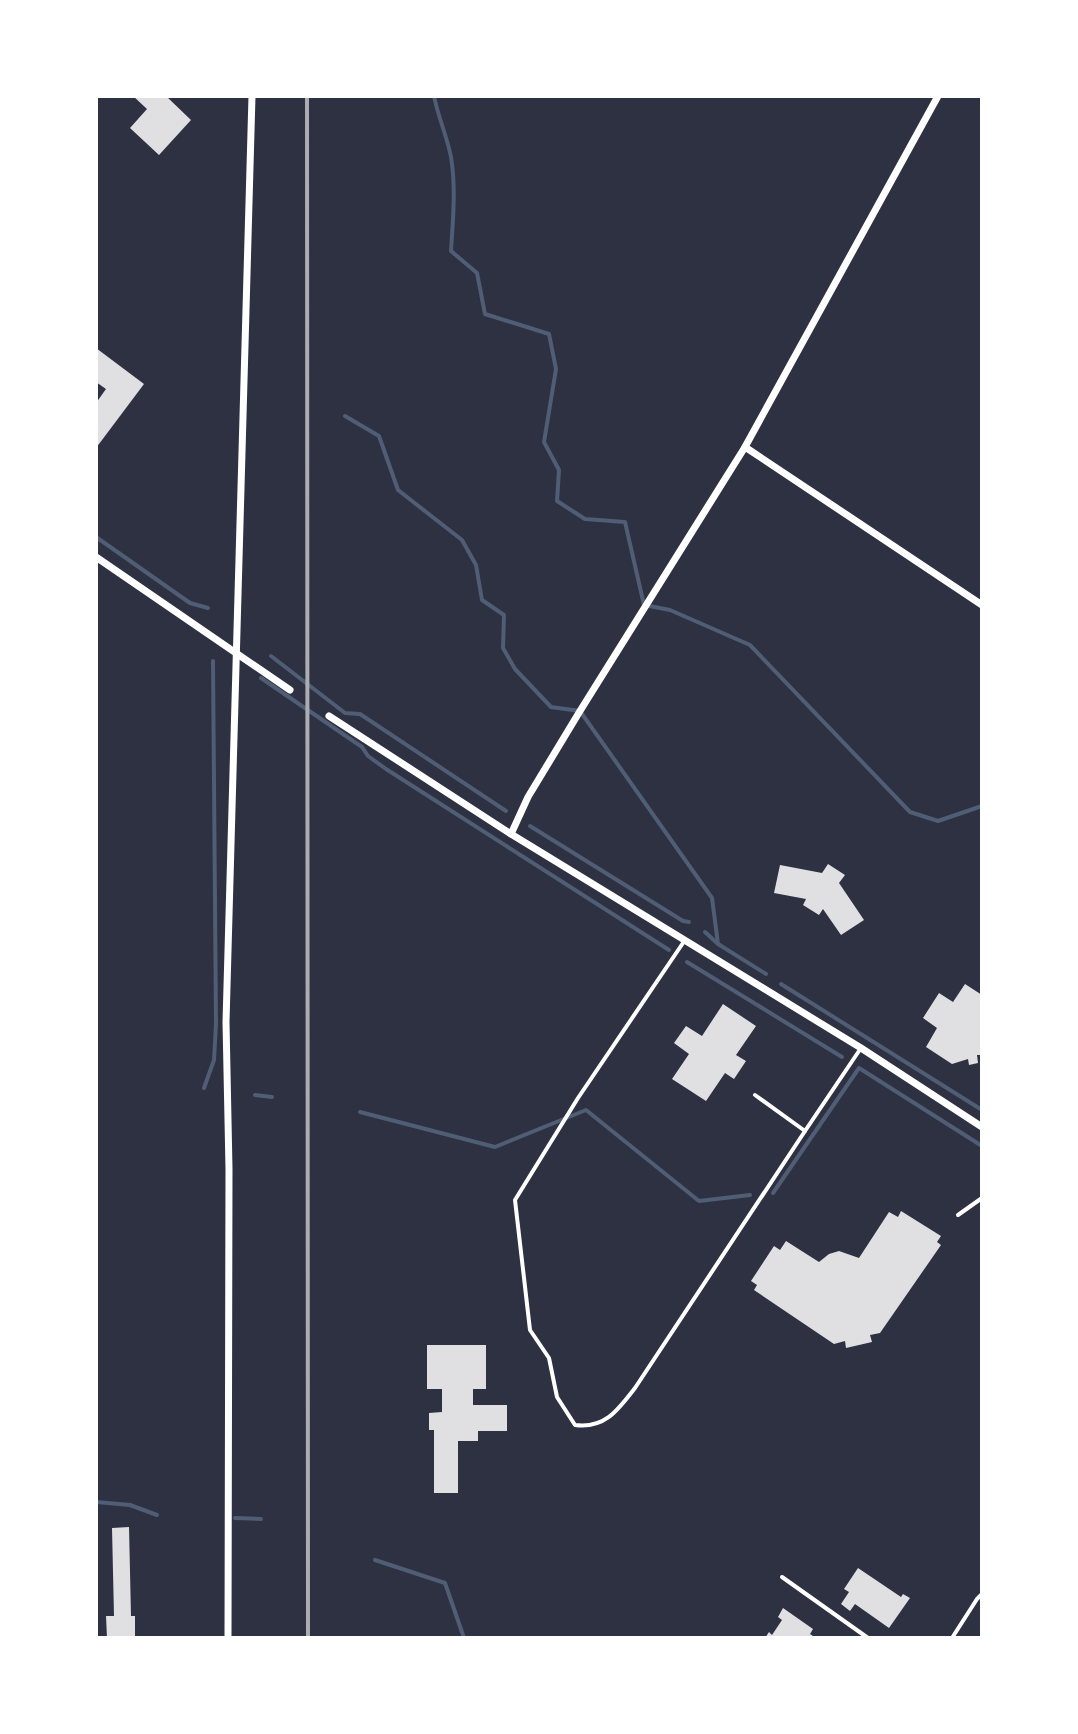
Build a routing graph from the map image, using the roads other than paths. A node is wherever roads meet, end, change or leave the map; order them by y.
1 (252, 96) edge
2 (938, 96) edge
3 (745, 447) junction
4 (96, 557) edge
5 (982, 605) edge
6 (236, 652) junction
7 (290, 690) dead end
8 (329, 716) dead end
9 (511, 834) junction
10 (685, 940) junction
11 (861, 1048) junction
12 (755, 1095) dead end
13 (982, 1127) edge
14 (805, 1131) junction
15 (982, 1198) edge
16 (958, 1215) dead end
17 (782, 1577) dead end
18 (982, 1594) edge
19 (228, 1638) edge
20 (868, 1638) edge
21 (952, 1638) edge

1 - 6 street
2 - 3 street
3 - 5 street
3 - 9 street
4 - 6 street
6 - 7 street
6 - 19 street
8 - 9 street
9 - 10 street
10 - 11 street
10 - 14 lane
11 - 13 street
11 - 14 lane
12 - 14 lane
15 - 16 lane
17 - 20 lane
18 - 21 lane

